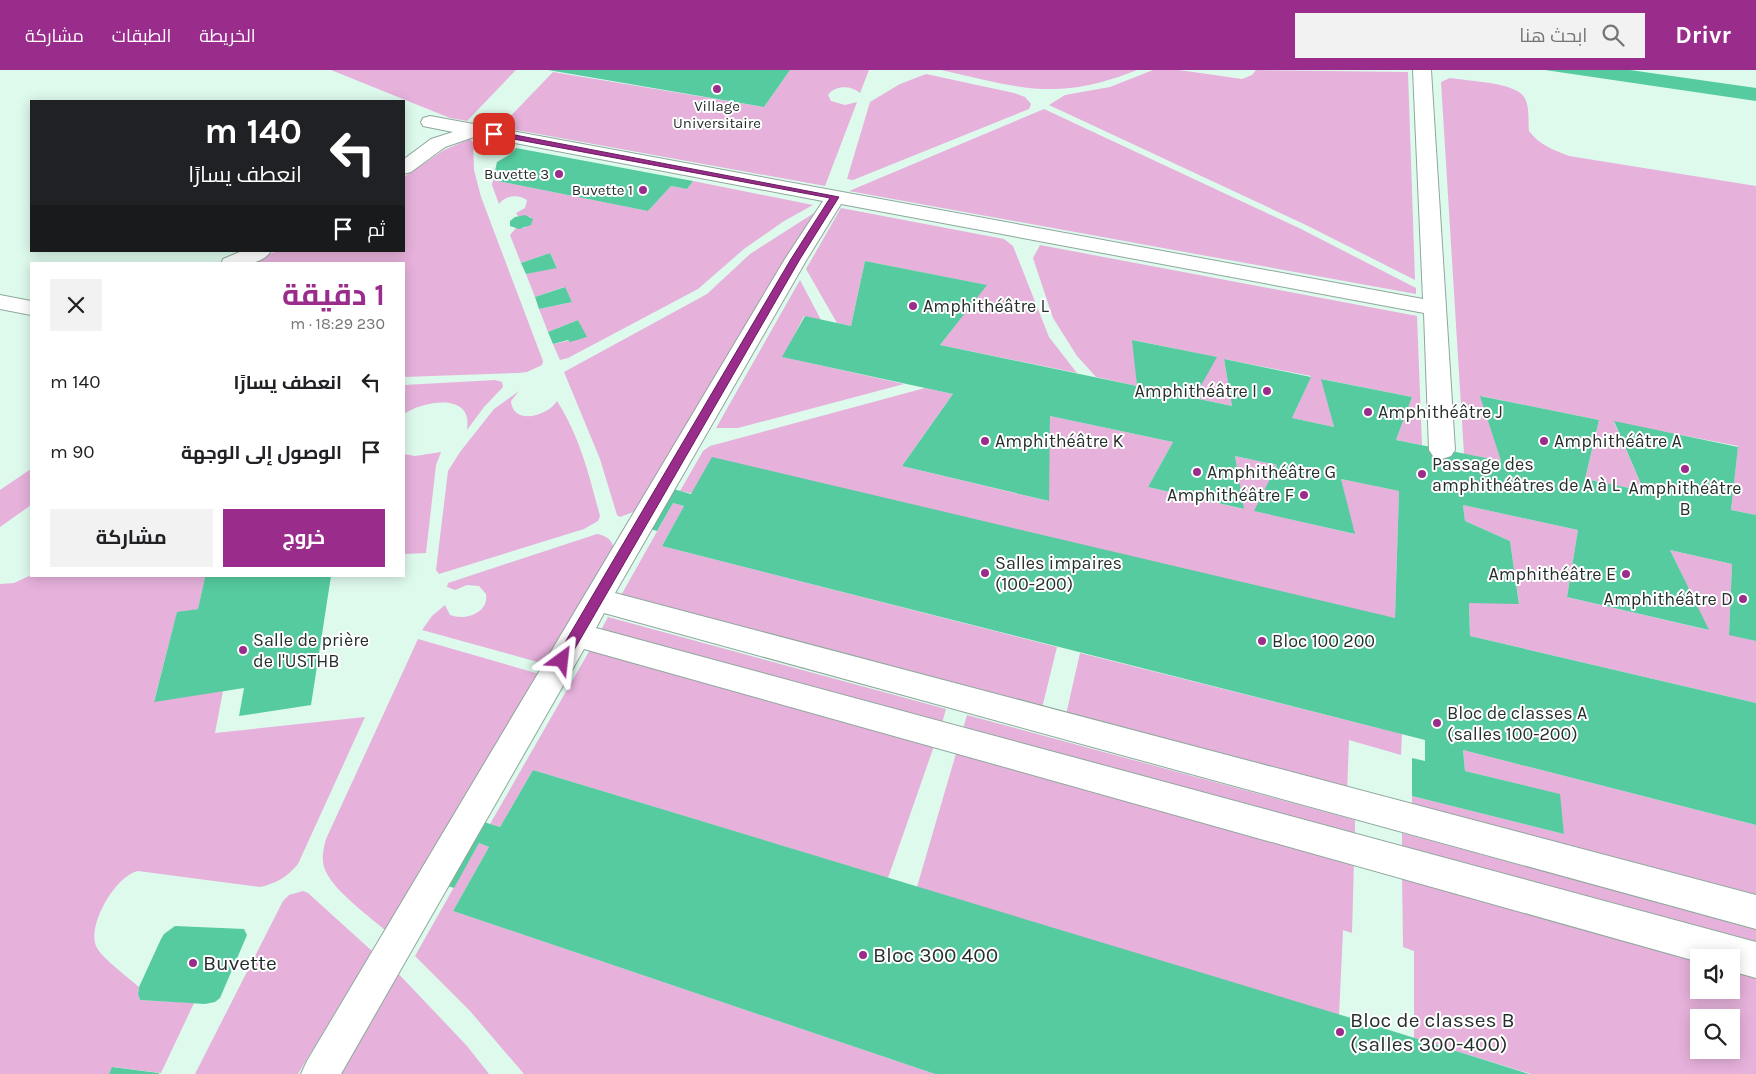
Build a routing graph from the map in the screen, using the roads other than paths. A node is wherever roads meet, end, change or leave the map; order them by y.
1 (1422, 70) edge
2 (430, 122) dead end
3 (476, 130) junction
4 (405, 167) edge
5 (835, 197) junction
6 (259, 252) edge
7 (236, 262) edge
8 (0, 302) edge
9 (30, 308) edge
10 (1435, 308) junction
11 (1442, 450) dead end
12 (597, 600) junction
13 (576, 635) junction
14 (1756, 912) edge
15 (1756, 960) edge
16 (320, 1074) edge

1 - 10 lane
2 - 3 lane
3 - 4 lane
3 - 5 lane
5 - 10 lane
5 - 12 lane
6 - 7 lane
8 - 9 lane
10 - 11 lane
12 - 13 lane
12 - 14 lane
13 - 15 lane
13 - 16 lane

